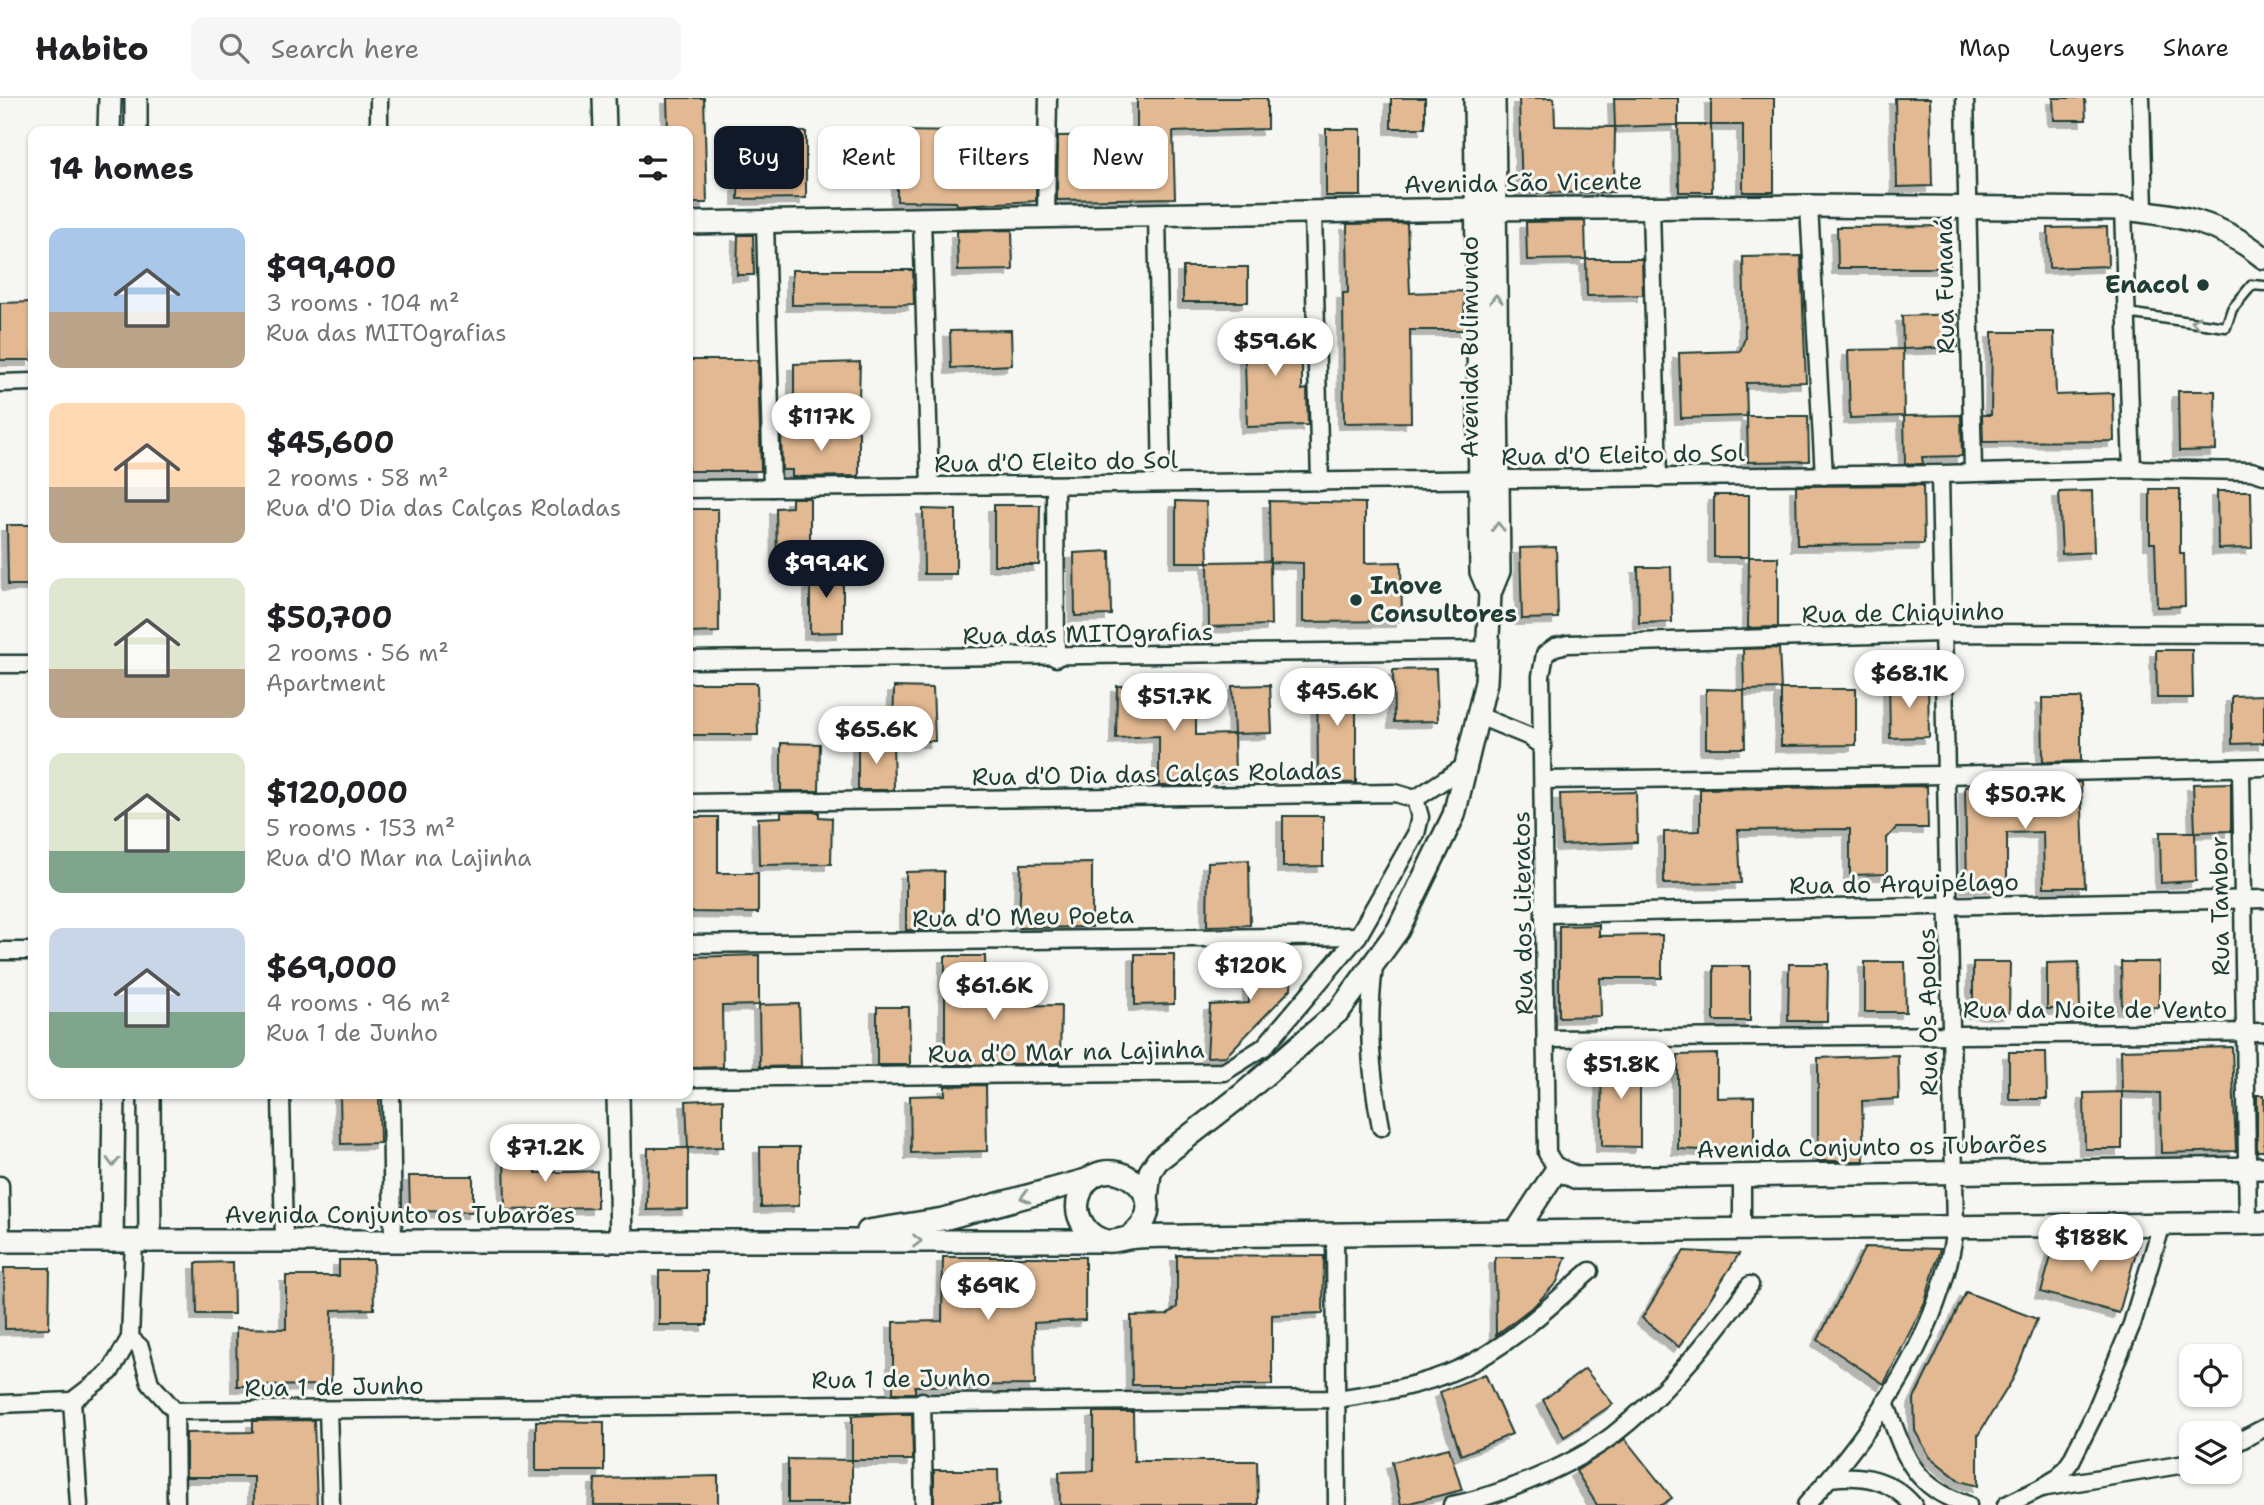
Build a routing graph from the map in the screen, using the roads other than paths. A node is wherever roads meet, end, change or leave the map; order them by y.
1 (110, 98) edge
2 (136, 98) edge
3 (379, 98) edge
4 (604, 98) edge
5 (1048, 98) edge
6 (1475, 98) edge
7 (1494, 98) edge
8 (1965, 98) edge
9 (2141, 98) edge
10 (109, 126) edge
11 (136, 126) edge
12 (379, 126) edge
13 (605, 126) edge
14 (1809, 206) junction
15 (1651, 208) junction
16 (1486, 209) junction
17 (1966, 209) junction
18 (2133, 210) junction
19 (1313, 213) junction
20 (1157, 215) junction
21 (1046, 217) junction
22 (922, 218) junction
23 (765, 221) junction
24 (693, 223) edge
25 (2264, 258) edge
26 (2264, 286) edge
27 (2126, 313) junction
28 (28, 382) edge
29 (0, 383) edge
30 (2132, 469) junction
31 (1973, 471) junction
32 (1940, 474) junction
33 (2264, 475) edge
34 (1824, 476) junction
35 (1658, 478) junction
36 (1489, 480) junction
37 (1320, 482) junction
38 (1162, 484) junction
39 (1055, 485) junction
40 (930, 486) junction
41 (772, 488) junction
42 (693, 489) edge
43 (1942, 633) junction
44 (2264, 634) edge
45 (1489, 650) junction
46 (1545, 654) joint
47 (1056, 658) junction
48 (693, 660) edge
49 (0, 664) edge
50 (28, 664) edge
51 (1479, 716) junction
52 (1543, 747) junction
53 (1467, 765) junction
54 (2264, 767) edge
55 (2241, 768) junction
56 (1945, 775) junction
57 (1544, 780) junction
58 (1415, 799) junction
59 (693, 803) edge
60 (2242, 900) junction
61 (2264, 900) edge
62 (1948, 906) junction
63 (1546, 914) junction
64 (1358, 936) junction
65 (693, 944) edge
66 (0, 951) edge
67 (28, 951) edge
68 (1374, 966) junction
69 (2246, 1032) junction
70 (2264, 1032) edge
71 (1951, 1034) junction
72 (1547, 1039) junction
73 (693, 1078) edge
74 (114, 1099) edge
75 (149, 1099) edge
76 (281, 1099) edge
77 (391, 1099) edge
78 (618, 1099) edge
79 (1381, 1126) dead end
80 (1167, 1151) junction
81 (2255, 1168) edge
82 (1558, 1169) junction
83 (1112, 1171) junction
84 (1954, 1172) junction
85 (1742, 1175) junction
86 (1090, 1179) junction
87 (0, 1185) edge
88 (1147, 1204) junction
89 (2256, 1223) edge
90 (2162, 1224) junction
91 (1955, 1228) junction
92 (1742, 1230) junction
93 (1516, 1232) junction
94 (1335, 1234) junction
95 (1187, 1236) junction
96 (1128, 1238) junction
97 (1, 1241) edge
98 (112, 1241) junction
99 (142, 1241) junction
100 (284, 1241) junction
101 (393, 1241) junction
102 (621, 1241) junction
103 (800, 1241) junction
104 (1106, 1241) junction
105 (1590, 1271) dead end
106 (1750, 1285) dead end
107 (130, 1338) junction
108 (1336, 1399) junction
109 (72, 1401) junction
110 (922, 1401) junction
111 (1885, 1402) junction
112 (0, 1404) edge
113 (328, 1410) junction
114 (175, 1411) junction
115 (2264, 1428) edge
116 (2242, 1440) edge
117 (2179, 1465) edge
118 (1830, 1478) junction
119 (2041, 1489) junction
120 (79, 1505) edge
121 (176, 1505) edge
122 (331, 1505) edge
123 (924, 1505) edge
124 (1337, 1505) edge
125 (1452, 1505) edge
126 (1806, 1505) edge
127 (1913, 1505) edge
128 (1968, 1505) edge
129 (2006, 1505) edge

1 - 10 street
2 - 11 street
3 - 12 street
4 - 13 street
5 - 21 street
6 - 16 street, Avenida Bulimundo
7 - 16 street, Avenida Bulimundo
8 - 17 street, Rua Funaná
9 - 18 street
14 - 15 street, Avenida São Vicente
14 - 17 street, Avenida São Vicente
14 - 34 street
15 - 16 street, Avenida São Vicente
15 - 35 street
16 - 19 street, Avenida São Vicente
16 - 36 street, Avenida Bulimundo
17 - 18 street, Avenida São Vicente
17 - 31 street, Rua Funaná
18 - 25 street, Avenida São Vicente
18 - 27 street
19 - 20 street, Avenida São Vicente
19 - 37 street
20 - 21 street, Avenida São Vicente
20 - 38 street
21 - 22 street, Avenida São Vicente
22 - 23 street, Avenida São Vicente
22 - 40 street
23 - 24 street, Avenida São Vicente
23 - 41 street
26 -> 27 lane
27 - 30 street
28 - 29 street
30 - 31 street, Rua d'O Eleito do Sol
30 - 33 street, Rua d'O Eleito do Sol
31 - 32 street, Rua d'O Eleito do Sol
32 - 34 street, Rua d'O Eleito do Sol
32 - 43 street, Rua Os Apolos
34 - 35 street, Rua d'O Eleito do Sol
35 - 36 street, Rua d'O Eleito do Sol
36 - 37 street, Rua d'O Eleito do Sol
36 - 45 street, Avenida Bulimundo
37 - 38 street, Rua d'O Eleito do Sol
38 - 39 street, Rua d'O Eleito do Sol
39 - 40 street, Rua d'O Eleito do Sol
39 - 47 street
40 - 41 street, Rua d'O Eleito do Sol
41 - 42 street, Rua d'O Eleito do Sol
43 - 44 street, Rua de Chiquinho
43 - 46 street, Rua de Chiquinho
43 - 56 street, Rua Os Apolos
45 - 47 street, Rua das MITOgrafias
45 - 51 street, Avenida Bulimundo
46 - 52 street, Rua dos Literatos
47 - 48 street, Rua das MITOgrafias
49 - 50 street
51 - 52 street
51 - 53 street, Avenida Bulimundo
52 - 57 street, Rua dos Literatos
53 - 58 street
53 - 68 street, Avenida Bulimundo
54 - 55 street
55 - 56 street
55 - 60 street, Rua Tambor
56 - 57 street
56 - 62 street, Rua Os Apolos
57 - 63 street, Rua dos Literatos
58 - 59 street, Rua d'O Dia das Calças Roladas
58 - 64 street, Rua d'O Mar na Lajinha
60 - 61 street, Rua do Arquipélago
60 - 62 street, Rua do Arquipélago
60 - 69 street, Rua Tambor
62 - 63 street, Rua do Arquipélago
62 - 71 street, Rua Os Apolos
63 - 72 street, Rua dos Literatos
64 - 65 street, Rua d'O Meu Poeta
64 - 73 street, Rua d'O Mar na Lajinha
66 - 67 street
68 - 79 street
68 - 80 street, Avenida Bulimundo
69 - 70 street, Rua da Noite de Vento
69 - 71 street, Rua da Noite de Vento
69 - 81 street, Rua Tambor
71 - 72 street, Rua da Noite de Vento
71 - 84 street, Rua Os Apolos
72 - 82 street, Rua dos Literatos
74 -> 98 street
75 - 99 street
76 - 100 street
77 - 101 street
78 - 102 street
80 - 83 street
80 - 88 street
81 - 84 street, Avenida Conjunto os Tubarões
81 - 89 street, Rua Tambor
82 - 85 street, Avenida Conjunto os Tubarões
82 - 93 street
83 - 86 street
83 - 88 street
84 - 85 street, Avenida Conjunto os Tubarões
84 - 91 street, Rua Os Apolos
85 - 92 street
86 -> 103 street
86 - 104 street
87 - 97 street
88 - 95 street
88 - 96 street
89 - 90 street
90 - 91 street
90 - 119 street
91 - 92 street
91 - 111 street, Rua Os Apolos
92 - 93 street
93 - 94 street
94 - 95 street
94 - 108 street
95 - 96 street
96 - 104 street
97 - 98 street, Avenida Conjunto os Tubarões
98 - 99 street, Avenida Conjunto os Tubarões
99 - 100 street, Avenida Conjunto os Tubarões
99 - 107 street
100 - 101 street, Avenida Conjunto os Tubarões
101 - 102 street, Avenida Conjunto os Tubarões
102 - 103 street, Avenida Conjunto os Tubarões
103 -> 104 street
105 - 108 street, Rua 1 de Junho
106 - 125 street
107 - 109 street
107 - 114 street
108 - 110 street, Rua 1 de Junho
108 - 124 street
109 - 112 street
109 - 120 street
110 - 113 street, Rua 1 de Junho
110 - 123 street
111 - 118 street, Rua Os Apolos
111 - 128 street
113 - 114 street, Rua 1 de Junho
113 - 122 street
114 - 121 street
115 - 116 street
117 - 119 street
118 - 126 street, Rua Os Apolos
118 - 127 street
119 - 129 street

